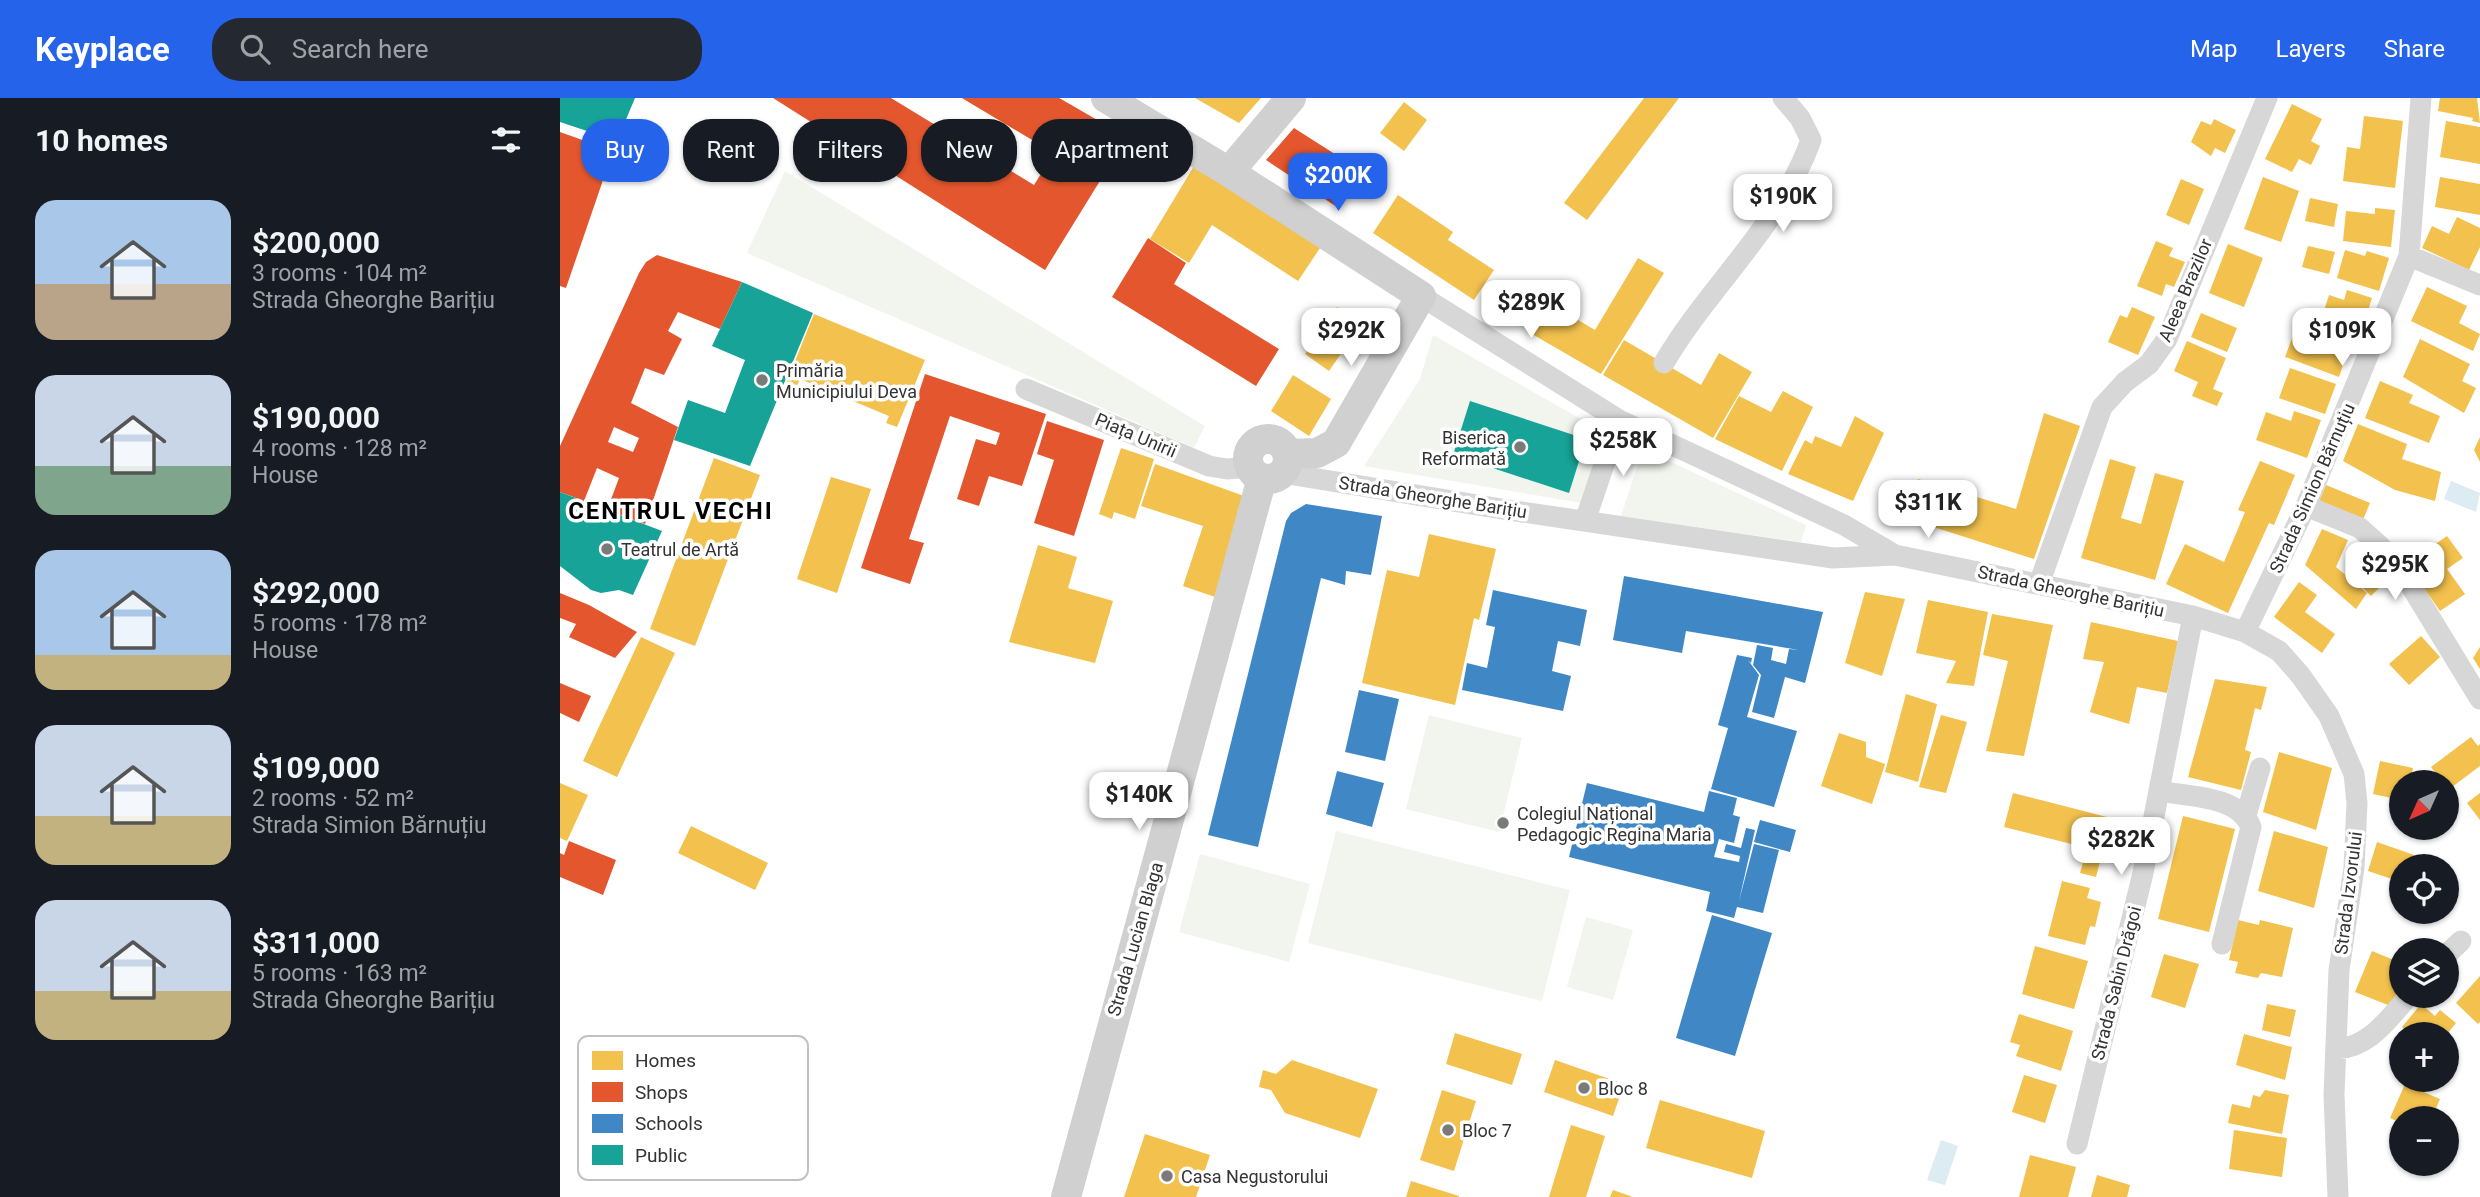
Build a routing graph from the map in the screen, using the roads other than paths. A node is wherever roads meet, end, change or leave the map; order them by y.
1 (1107, 98) edge
2 (1292, 98) edge
3 (1783, 98) edge
4 (2267, 98) edge
5 (2421, 98) edge
6 (1229, 172) junction
7 (2409, 256) junction
8 (2480, 285) edge
9 (1421, 296) junction
10 (1664, 363) dead end
11 (1026, 389) dead end
12 (1619, 420) junction
13 (1270, 468) junction
14 (2306, 506) junction
15 (1585, 521) junction
16 (1895, 555) junction
17 (2039, 584) junction
18 (2193, 616) junction
19 (2245, 632) junction
20 (2480, 699) edge
21 (2260, 768) dead end
22 (2159, 791) junction
23 (2246, 815) junction
24 (2222, 944) dead end
25 (2398, 1008) edge
26 (2336, 1049) junction
27 (2077, 1144) dead end
28 (1066, 1197) edge
29 (2338, 1197) edge

1 - 6 street, Strada Gheorghe Barițiu
2 - 6 street
3 - 10 street
4 - 17 street, Aleea Brazilor
5 - 7 street, Strada Simion Bărnuțiu
6 - 9 street, Strada Gheorghe Barițiu
7 - 8 street
7 - 14 street, Strada Simion Bărnuțiu
9 - 12 street, Strada Gheorghe Barițiu
9 - 13 street
11 - 13 street, Piața Unirii
12 - 15 street
12 - 16 street, Strada Gheorghe Barițiu
13 - 15 street, Strada Gheorghe Barițiu
13 - 28 street, Strada Lucian Blaga
14 - 19 street, Strada Simion Bărnuțiu
14 - 20 street
15 - 16 street, Strada Gheorghe Barițiu
16 - 17 street, Strada Gheorghe Barițiu
17 - 18 street, Strada Gheorghe Barițiu
18 - 19 street, Strada Gheorghe Barițiu
18 - 22 street, Strada Sabin Drăgoi
19 - 26 street, Strada Izvorului
21 - 23 street
22 - 23 street
22 - 27 street, Strada Sabin Drăgoi
23 - 24 street
25 - 26 street
26 - 29 street, Strada Izvorului

